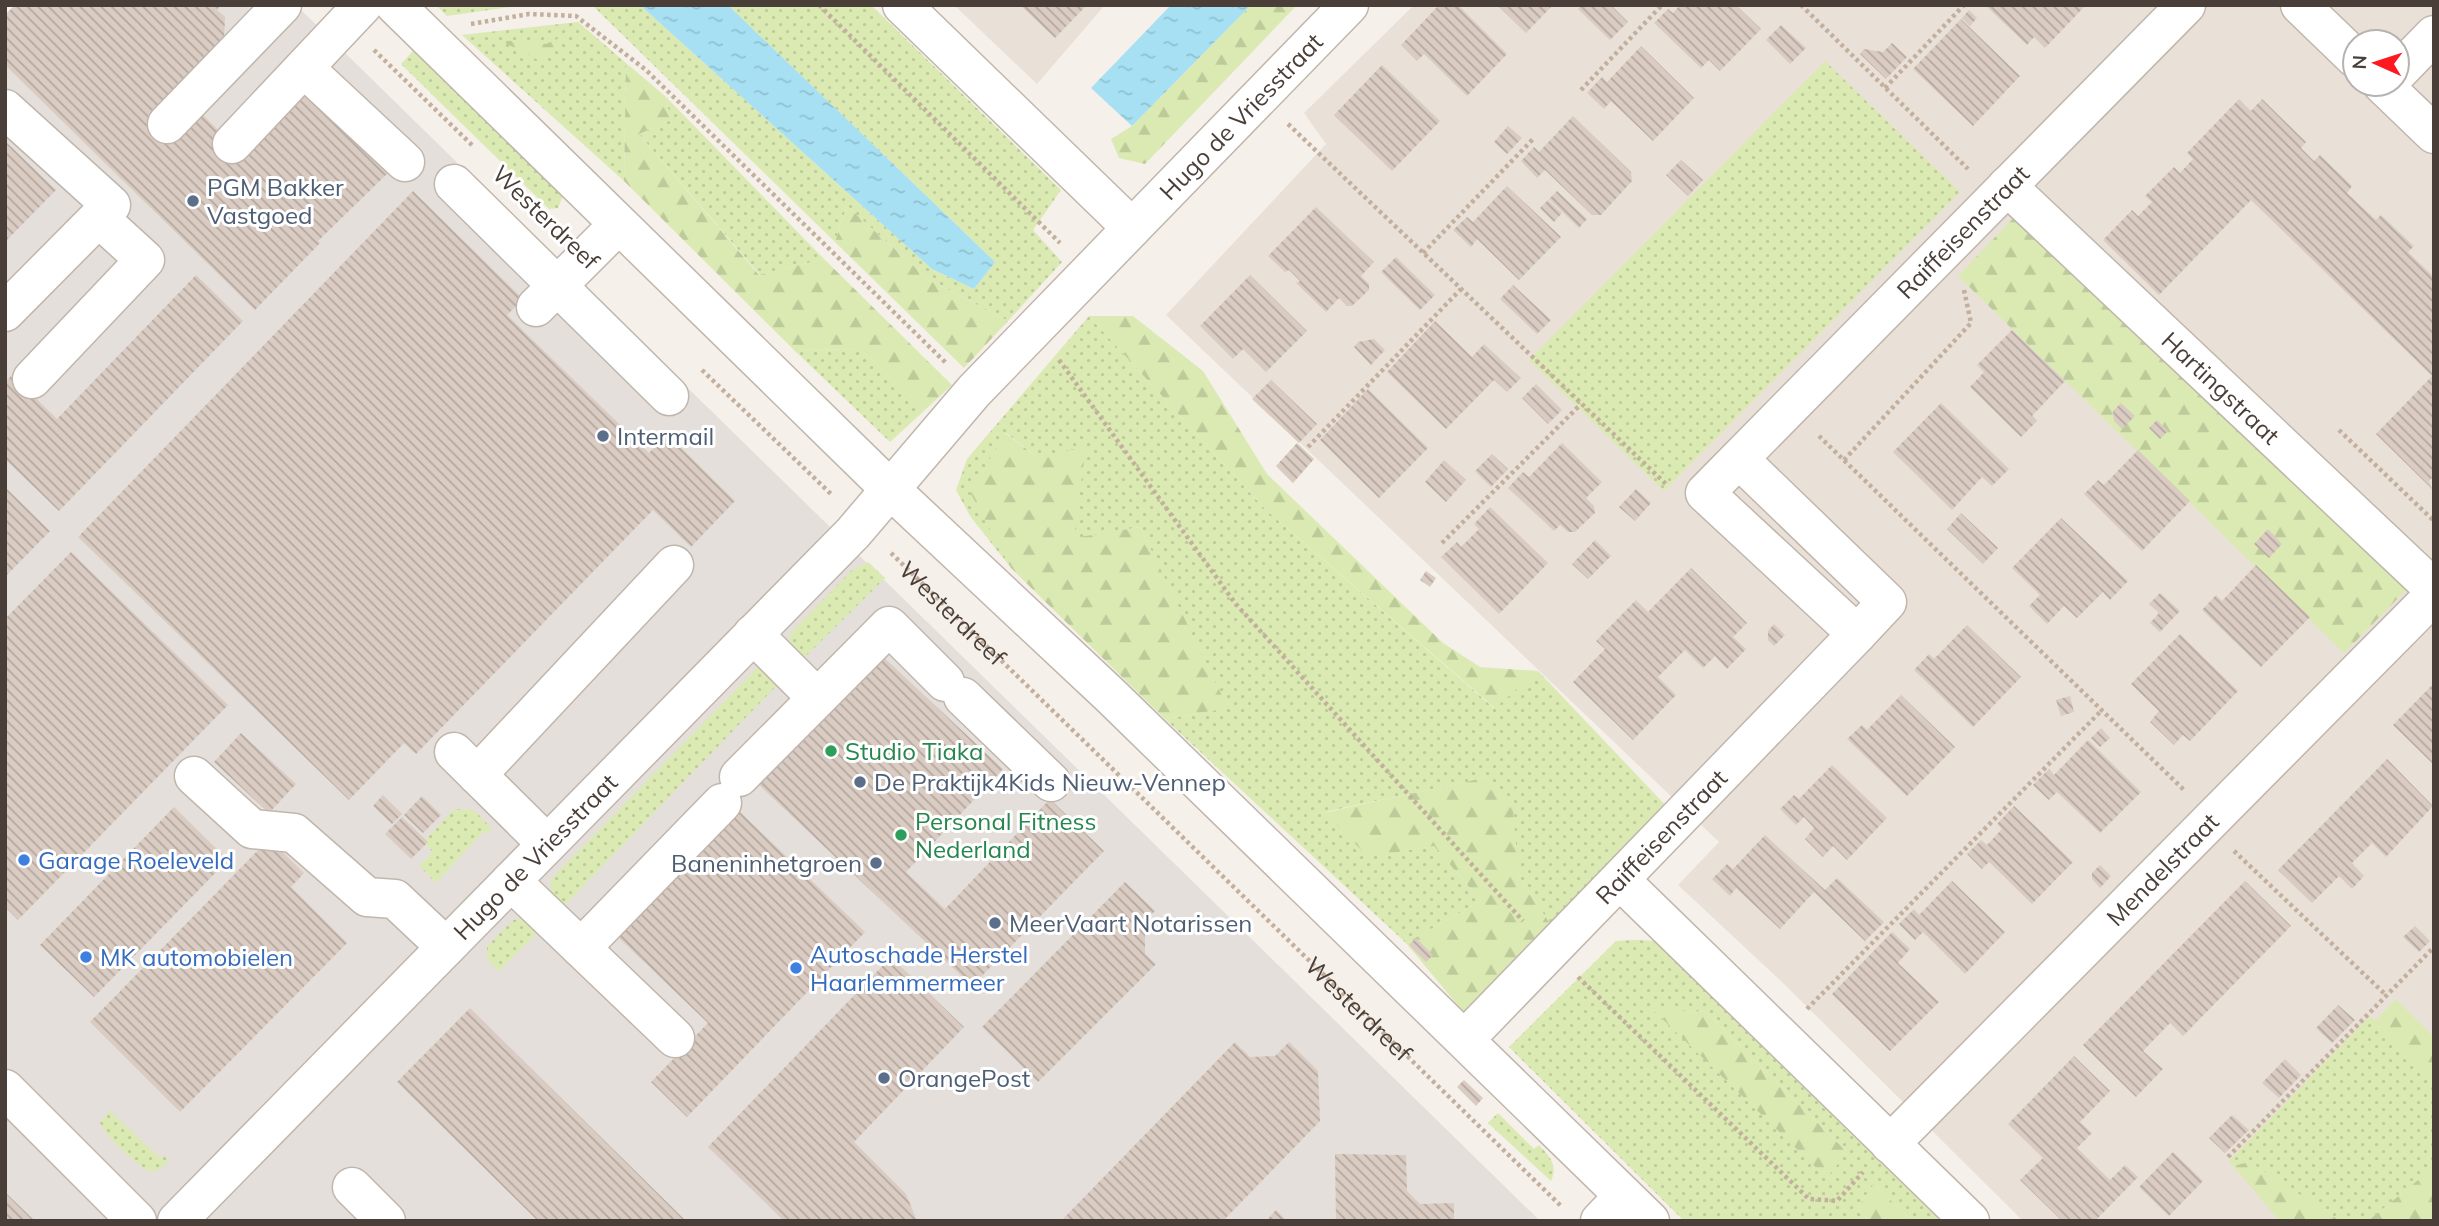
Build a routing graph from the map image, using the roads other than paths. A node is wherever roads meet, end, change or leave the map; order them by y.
1 (395, 5) edge
2 (902, 5) edge
3 (1349, 5) edge
4 (2186, 5) edge
5 (2300, 5) edge
6 (277, 7) edge
7 (355, 14) edge
8 (2434, 35) edge
9 (2341, 45) edge
10 (2411, 58) edge
11 (304, 68) junction
12 (2401, 98) edge
13 (5, 109) edge
14 (167, 124) dead end
15 (2434, 134) edge
16 (232, 144) dead end
17 (405, 162) dead end
18 (454, 184) dead end
19 (2001, 192) junction
20 (99, 218) junction
21 (618, 225) junction
22 (1132, 228) junction
23 (546, 296) junction
24 (5, 312) edge
25 (32, 379) dead end
26 (669, 396) dead end
27 (1739, 459) junction
28 (889, 488) junction
29 (674, 565) dead end
30 (2434, 589) edge
31 (2434, 595) edge
32 (753, 634) junction
33 (1857, 634) junction
34 (817, 698) junction
35 (194, 776) dead end
36 (1051, 782) dead end
37 (547, 844) junction
38 (1620, 880) junction
39 (511, 881) junction
40 (446, 947) junction
41 (581, 948) junction
42 (676, 1038) dead end
43 (1465, 1039) junction
44 (5, 1089) edge
45 (1891, 1144) junction
46 (352, 1187) dead end
47 (1611, 1213) edge
48 (137, 1221) edge
49 (177, 1221) edge
50 (386, 1221) edge
51 (1970, 1221) edge

1 - 21 street, Westerdreef
2 - 22 street
3 - 22 street, Hugo de Vriesstraat
4 - 19 street, Raiffeisenstraat
5 - 9 street
6 - 14 street
7 - 11 street
8 - 10 street
11 - 16 street
11 - 17 street
12 - 15 street
13 - 20 street
18 - 23 street
19 - 27 street, Raiffeisenstraat
19 - 30 street, Hartingstraat
20 - 24 street
20 - 25 street
21 - 23 street
21 - 28 street, Westerdreef
22 - 28 street
23 - 26 street
27 - 33 street, Raiffeisenstraat
27 - 33 street, Raiffeisenstraat
28 - 32 street, Hugo de Vriesstraat
28 - 43 street, Westerdreef
29 - 37 street
31 - 45 street, Mendelstraat
32 - 34 street
32 - 37 street, Hugo de Vriesstraat
33 - 38 street, Raiffeisenstraat
34 - 36 street
34 - 41 street
35 - 40 street
37 - 39 street, Hugo de Vriesstraat
38 - 43 street, Raiffeisenstraat
38 - 45 street
39 - 40 street, Hugo de Vriesstraat
39 - 41 street
40 - 49 street, Hugo de Vriesstraat
41 - 42 street
43 - 47 street, Westerdreef
44 - 48 street
45 - 51 street
46 - 50 street

